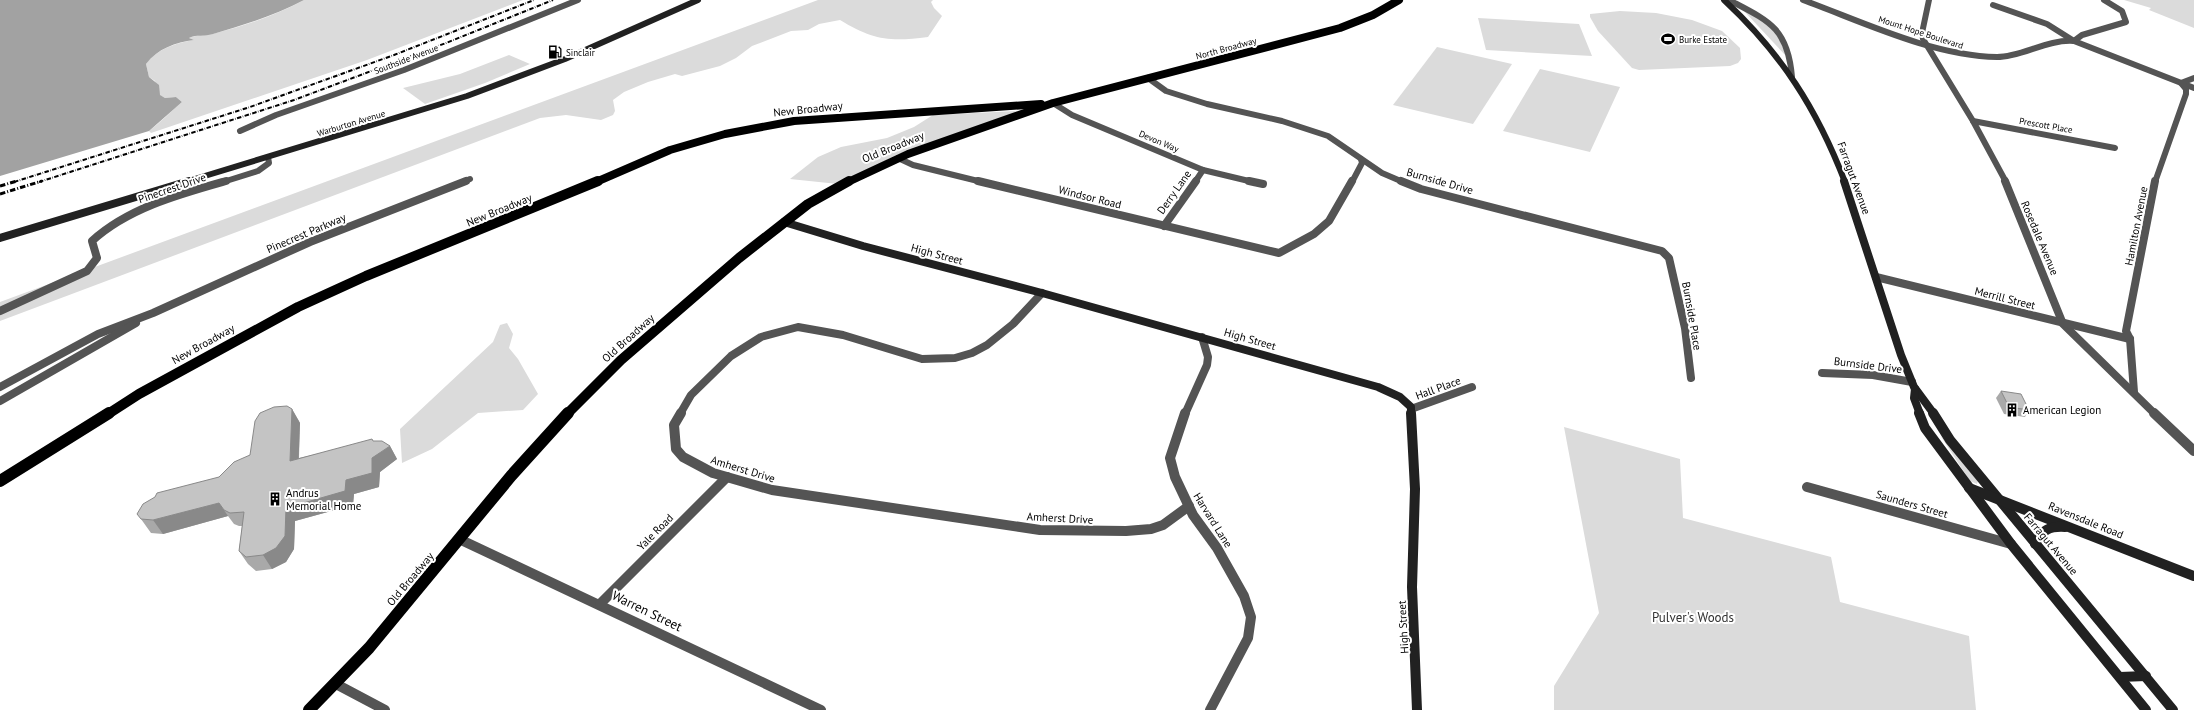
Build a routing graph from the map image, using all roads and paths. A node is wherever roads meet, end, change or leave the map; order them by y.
1 (578, 0) edge
2 (698, 0) edge
3 (1399, 0) edge
4 (1724, 0) edge
5 (1728, 0) edge
6 (1803, 0) edge
7 (1822, 0) edge
8 (1929, 0) edge
9 (2104, 0) edge
10 (1993, 5) dead end
11 (1820, 6) junction
12 (2074, 40) junction
13 (1927, 45) junction
14 (1792, 77) junction
15 (1148, 78) junction
16 (2194, 78) edge
17 (2181, 83) junction
18 (2194, 88) edge
19 (1053, 103) junction
20 (964, 111) junction
21 (1973, 121) junction
22 (981, 122) junction
23 (240, 131) dead end
24 (2115, 148) dead end
25 (268, 157) junction
26 (898, 158) junction
27 (1361, 159) junction
28 (1203, 170) junction
29 (470, 179) dead end
30 (1263, 184) dead end
31 (784, 222) junction
32 (1164, 226) junction
33 (0, 238) edge
34 (1669, 258) joint
35 (1876, 277) junction
36 (1042, 293) junction
37 (0, 311) edge
38 (153, 313) junction
39 (2062, 324) junction
40 (1202, 337) junction
41 (2130, 339) junction
42 (1822, 373) dead end
43 (1690, 378) dead end
44 (1914, 386) junction
45 (0, 387) edge
46 (1472, 388) dead end
47 (2134, 392) junction
48 (0, 401) edge
49 (1412, 409) junction
50 (2182, 438) junction
51 (2194, 443) edge
52 (2194, 451) edge
53 (727, 477) junction
54 (0, 481) edge
55 (1807, 487) dead end
56 (1969, 488) junction
57 (1996, 497) junction
58 (1189, 506) junction
59 (2072, 527) junction
60 (459, 539) junction
61 (2012, 544) junction
62 (2035, 544) junction
63 (2194, 576) edge
64 (600, 604) junction
65 (2146, 676) junction
66 (2120, 677) junction
67 (336, 684) junction
68 (309, 710) edge
69 (385, 710) edge
70 (821, 710) edge
71 (1210, 710) edge
72 (1417, 710) edge
73 (2146, 710) edge
74 (2173, 710) edge

1 - 23 street, Southside Avenue
2 - 25 street, Warburton Avenue
3 - 15 main road, North Broadway
4 - 14 street, Farragut Avenue
5 - 14 street
6 - 11 street, Mount Hope Boulevard
7 - 11 street
8 - 13 street, Rosedale Avenue
9 - 12 street
10 - 12 street
11 - 13 street, Mount Hope Boulevard
12 - 13 street, Mount Hope Boulevard
12 - 17 street, Mount Hope Boulevard
13 - 21 street, Rosedale Avenue
14 - 35 street, Farragut Avenue
15 - 19 main road, North Broadway
15 - 27 street, Burnside Drive
16 - 17 street
17 - 18 street, Mount Hope Boulevard
17 - 41 street, Hamilton Avenue
19 - 20 main road, New Broadway
19 - 22 main road, Old Broadway
19 - 28 street, Devon Way
20 - 22 main road
20 - 54 main road, New Broadway
21 - 24 street, Prescott Place
21 - 39 street, Rosedale Avenue
22 - 26 main road, Old Broadway
25 - 33 street, Warburton Avenue
25 - 37 street, Pinecrest Drive
26 - 31 main road, Old Broadway
26 - 32 street, Windsor Road
27 - 32 street, Windsor Road
27 - 34 street, Burnside Drive
28 - 30 street, Devon Way
28 - 32 street, Derry Lane
29 - 38 street, Pinecrest Parkway
31 - 36 street, High Street
31 - 60 main road, Old Broadway
34 - 43 street, Burnside Place
35 - 39 street, Merrill Street
35 - 44 street, Farragut Avenue
36 - 40 street, High Street
36 - 53 street, Amherst Drive
38 - 45 street, Pinecrest Parkway
38 - 48 street, Pinecrest Parkway
39 - 41 street, Merrill Street
39 - 47 street, Rosedale Avenue
40 - 49 street, High Street
40 - 58 street, Harvard Lane
41 - 47 street, Hamilton Avenue
42 - 44 street, Burnside Drive
44 - 56 street, Farragut Avenue
44 - 57 street, Farragut Avenue
46 - 49 street, Hall Place
47 - 50 street, Rosedale Avenue
49 - 72 street, High Street
50 - 51 street
50 - 52 street, Rosedale Avenue
53 - 58 street, Amherst Drive
53 - 64 street, Yale Road
55 - 61 street, Saunders Street
56 - 57 street, Ravensdale Road
56 - 61 street, Farragut Avenue
57 - 59 street, Ravensdale Road
57 - 62 street, Farragut Avenue
58 - 71 street, Harvard Lane
59 - 62 street
59 - 63 street, Ravensdale Road
60 - 64 street, Warren Street
60 - 67 main road, Old Broadway
61 - 66 street, Farragut Avenue
62 - 65 street, Farragut Avenue
64 - 70 street, Warren Street
65 - 66 street
65 - 74 street, Farragut Avenue
66 - 73 street, Farragut Avenue
67 - 68 main road, Old Broadway
67 - 69 street

